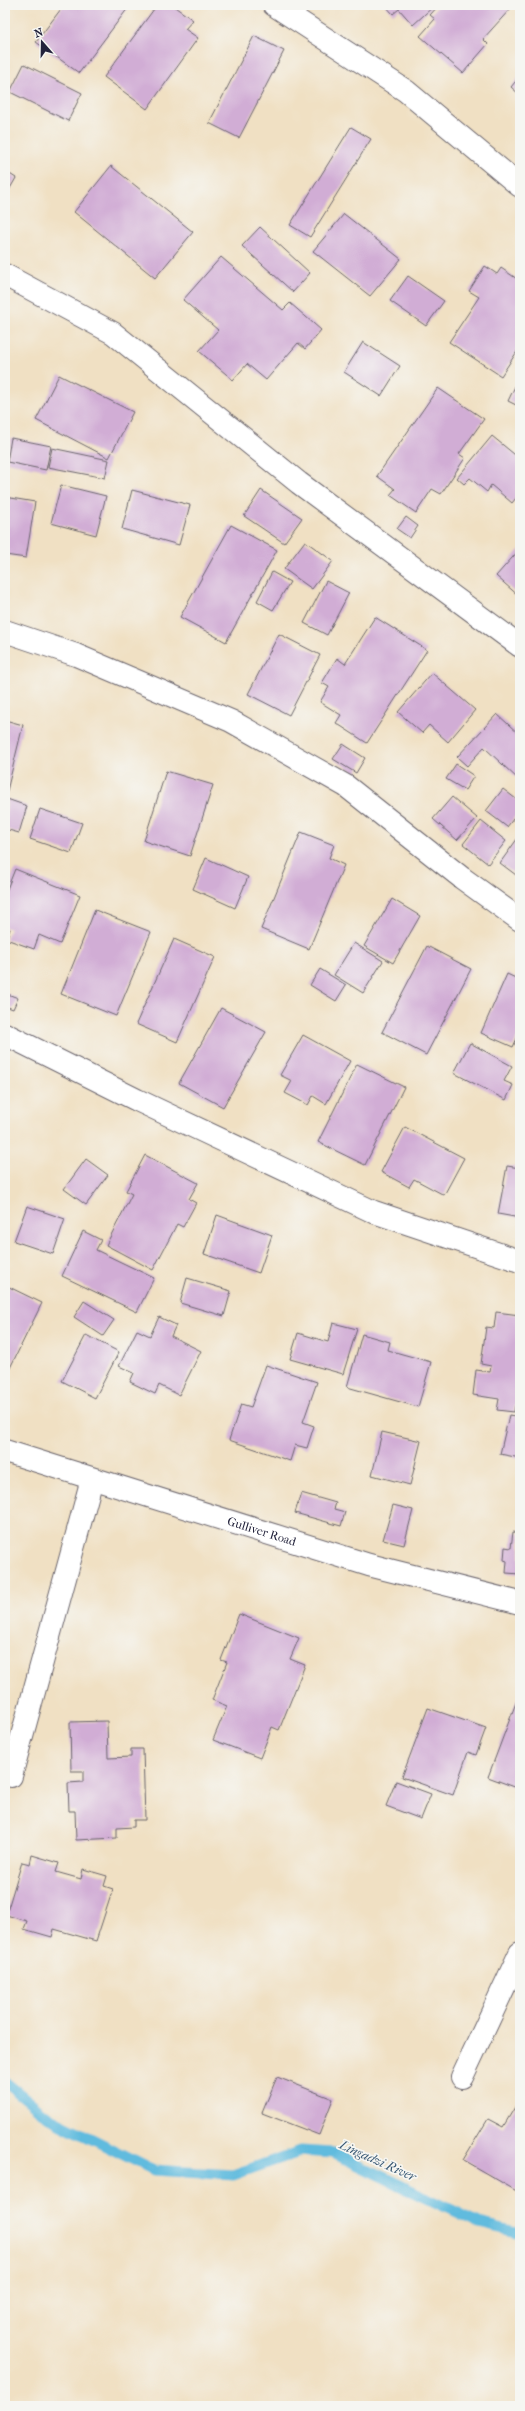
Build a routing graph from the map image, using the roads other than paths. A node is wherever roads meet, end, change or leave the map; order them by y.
1 (274, 5) edge
2 (520, 186) edge
3 (5, 275) edge
4 (5, 631) edge
5 (520, 646) edge
6 (520, 920) edge
7 (5, 1034) edge
8 (520, 1261) edge
9 (5, 1451) edge
10 (92, 1479) junction
11 (520, 1603) edge
12 (11, 1776) dead end
13 (520, 1953) edge
14 (462, 2077) dead end

1 - 2 street
3 - 5 street
4 - 6 street
7 - 8 street
9 - 10 street, Gulliver Road
10 - 11 street, Gulliver Road
10 - 12 street
13 - 14 street

